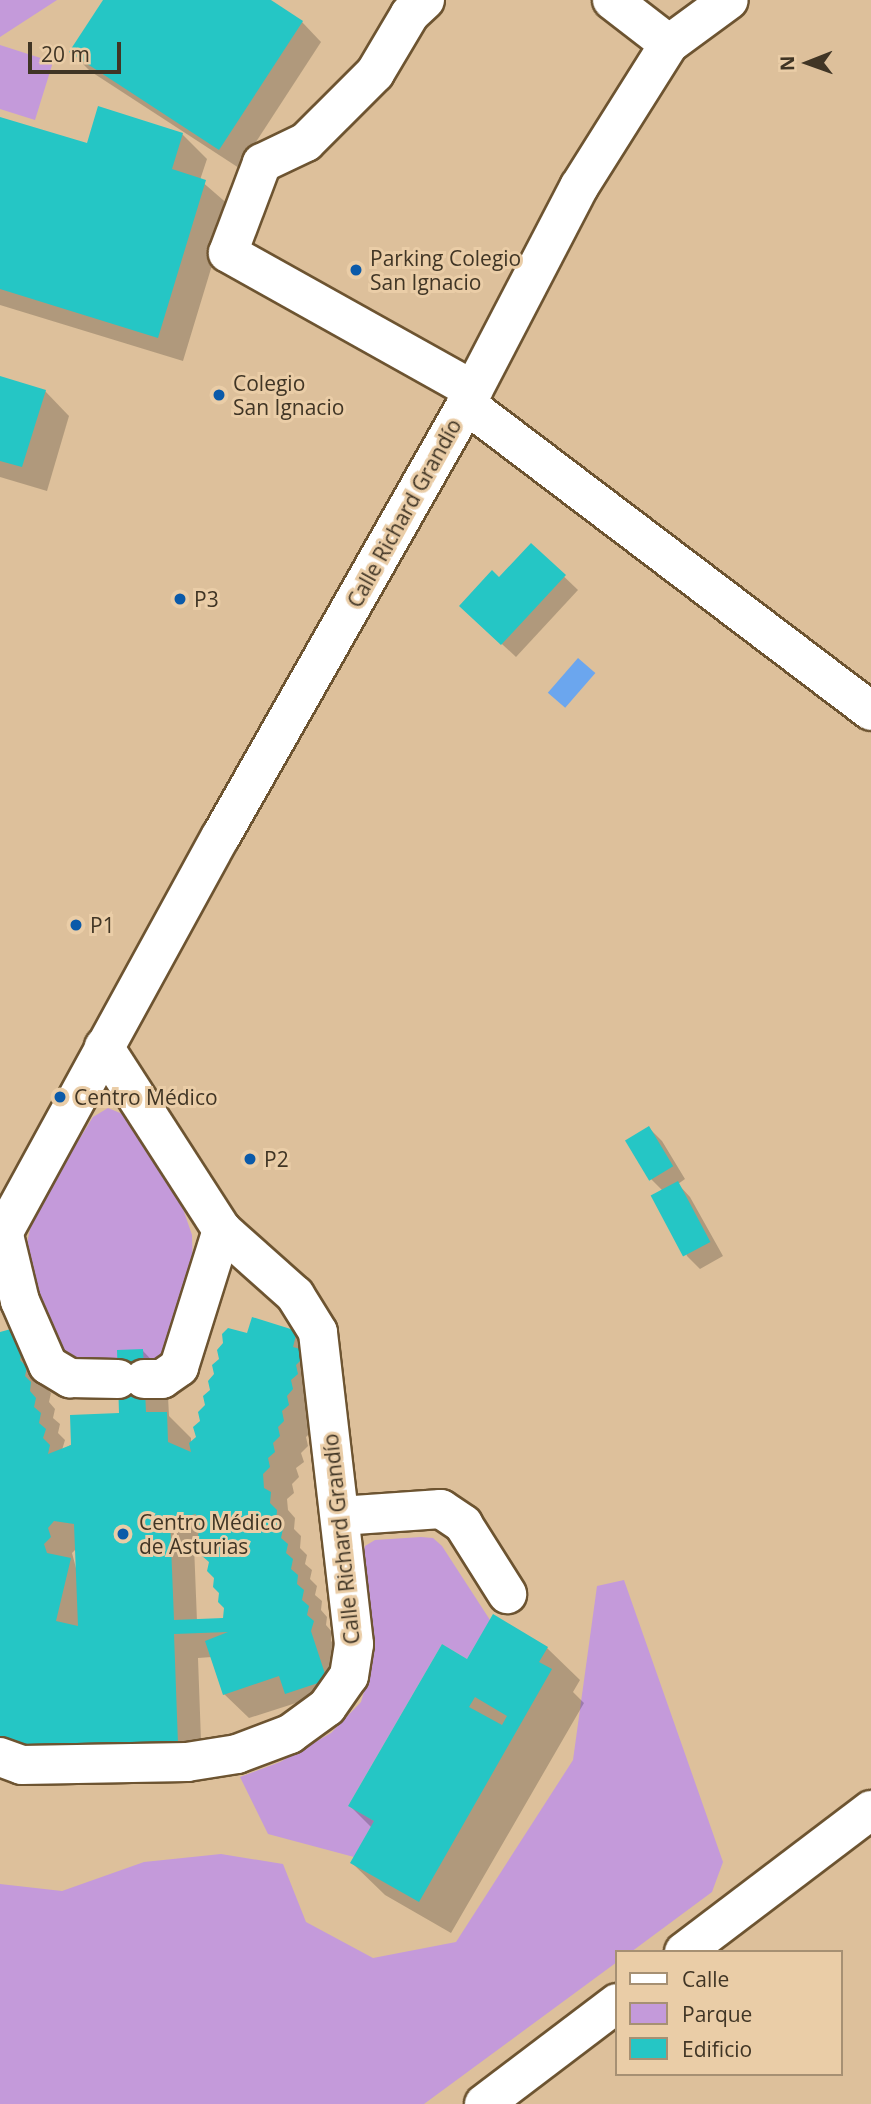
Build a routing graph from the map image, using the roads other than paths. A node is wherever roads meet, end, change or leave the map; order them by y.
1 (425, 0) edge
2 (612, 0) edge
3 (729, 0) edge
4 (669, 44) junction
5 (469, 397) junction
6 (871, 711) edge
7 (104, 1048) junction
8 (222, 1230) junction
9 (2, 1237) edge
10 (340, 1516) junction
11 (507, 1594) dead end
12 (0, 1757) edge
13 (871, 1811) edge
14 (687, 1950) edge
15 (616, 2004) edge
16 (484, 2104) edge

1 - 5 street
2 - 4 street
3 - 4 street, Calle Richard Grandío
4 - 5 street, Calle Richard Grandío
5 - 6 street
5 - 7 street, Calle Richard Grandío
7 - 8 street, Calle Richard Grandío
7 - 9 street, Calle Richard Grandío
8 - 9 street, Calle Richard Grandío
8 - 10 street, Calle Richard Grandío
10 - 11 street
10 - 12 street, Calle Richard Grandío
13 - 14 street
15 - 16 street

